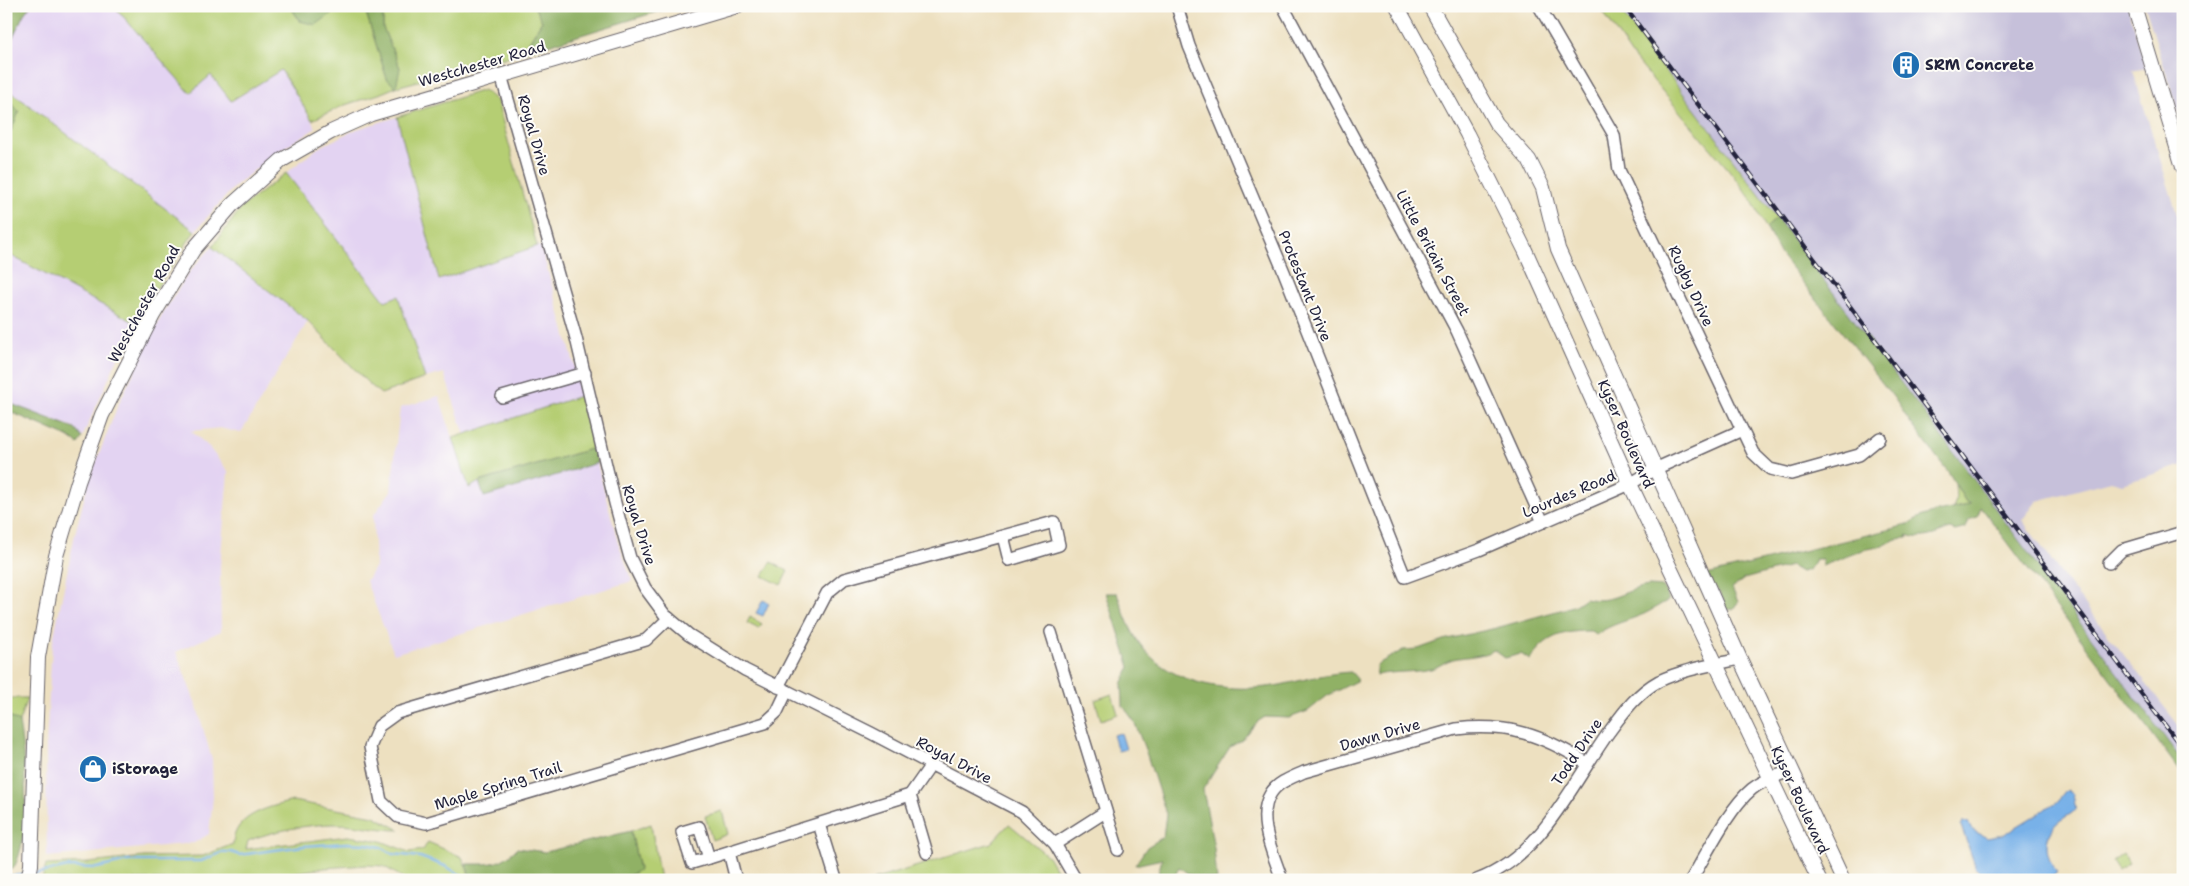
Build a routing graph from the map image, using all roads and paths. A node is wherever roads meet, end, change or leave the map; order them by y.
1 (737, 6) edge
2 (1177, 6) edge
3 (1283, 6) edge
4 (1397, 6) edge
5 (1430, 6) edge
6 (1539, 6) edge
7 (2134, 6) edge
8 (502, 75) junction
9 (2183, 167) edge
10 (585, 373) junction
11 (502, 397) dead end
12 (1742, 430) junction
13 (1880, 438) dead end
14 (1655, 469) junction
15 (1630, 484) junction
16 (1543, 522) junction
17 (2183, 532) edge
18 (1004, 536) junction
19 (2109, 563) dead end
20 (1405, 577) joint
21 (669, 618) junction
22 (1051, 632) dead end
23 (1740, 659) junction
24 (1718, 664) junction
25 (782, 689) junction
26 (1586, 764) junction
27 (931, 765) junction
28 (1791, 771) junction
29 (1771, 778) junction
30 (910, 796) junction
31 (1106, 812) junction
32 (819, 824) junction
33 (1054, 844) junction
34 (1118, 850) dead end
35 (729, 852) junction
36 (927, 854) dead end
37 (709, 858) dead end
38 (836, 879) edge
39 (1073, 879) edge
40 (28, 880) edge
41 (736, 880) edge
42 (1282, 880) edge
43 (1477, 880) edge
44 (1691, 880) edge
45 (1819, 880) edge
46 (1843, 880) edge

1 - 8 street, Westchester Road
2 - 20 street, Protestant Drive
3 - 16 street, Little Britain Street
4 - 15 street, Kyser Boulevard
5 - 14 street, Kyser Boulevard
6 - 12 street, Rugby Drive
7 - 9 street
8 - 10 street, Royal Drive
8 - 40 street, Westchester Road
10 - 11 street
10 - 21 street, Royal Drive
12 - 13 street, Rugby Drive
12 - 14 street, Lourdes Road
14 - 15 street, Lourdes Road
14 - 23 street, Kyser Boulevard
15 - 16 street, Lourdes Road
15 - 24 street, Kyser Boulevard
16 - 20 street, Lourdes Road
17 - 19 street
18 - 18 street, Maple Spring Trail
18 - 25 street, Maple Spring Trail
21 - 25 street, Royal Drive
21 - 25 street, Maple Spring Trail
22 - 31 street
23 - 24 street, Todd Drive
23 - 28 street, Kyser Boulevard
24 - 26 street, Todd Drive
24 - 29 street, Kyser Boulevard
25 - 27 street, Royal Drive
26 - 42 street, Dawn Drive
26 - 43 street, Todd Drive
27 - 30 street
27 - 33 street, Royal Drive
28 - 29 street
28 - 46 street, Kyser Boulevard
29 - 44 street
29 - 45 street, Kyser Boulevard
30 - 32 street
30 - 36 street
31 - 33 street
31 - 34 street
32 - 35 street
32 - 38 street
33 - 39 street, Royal Drive
35 - 37 street
35 - 41 street

